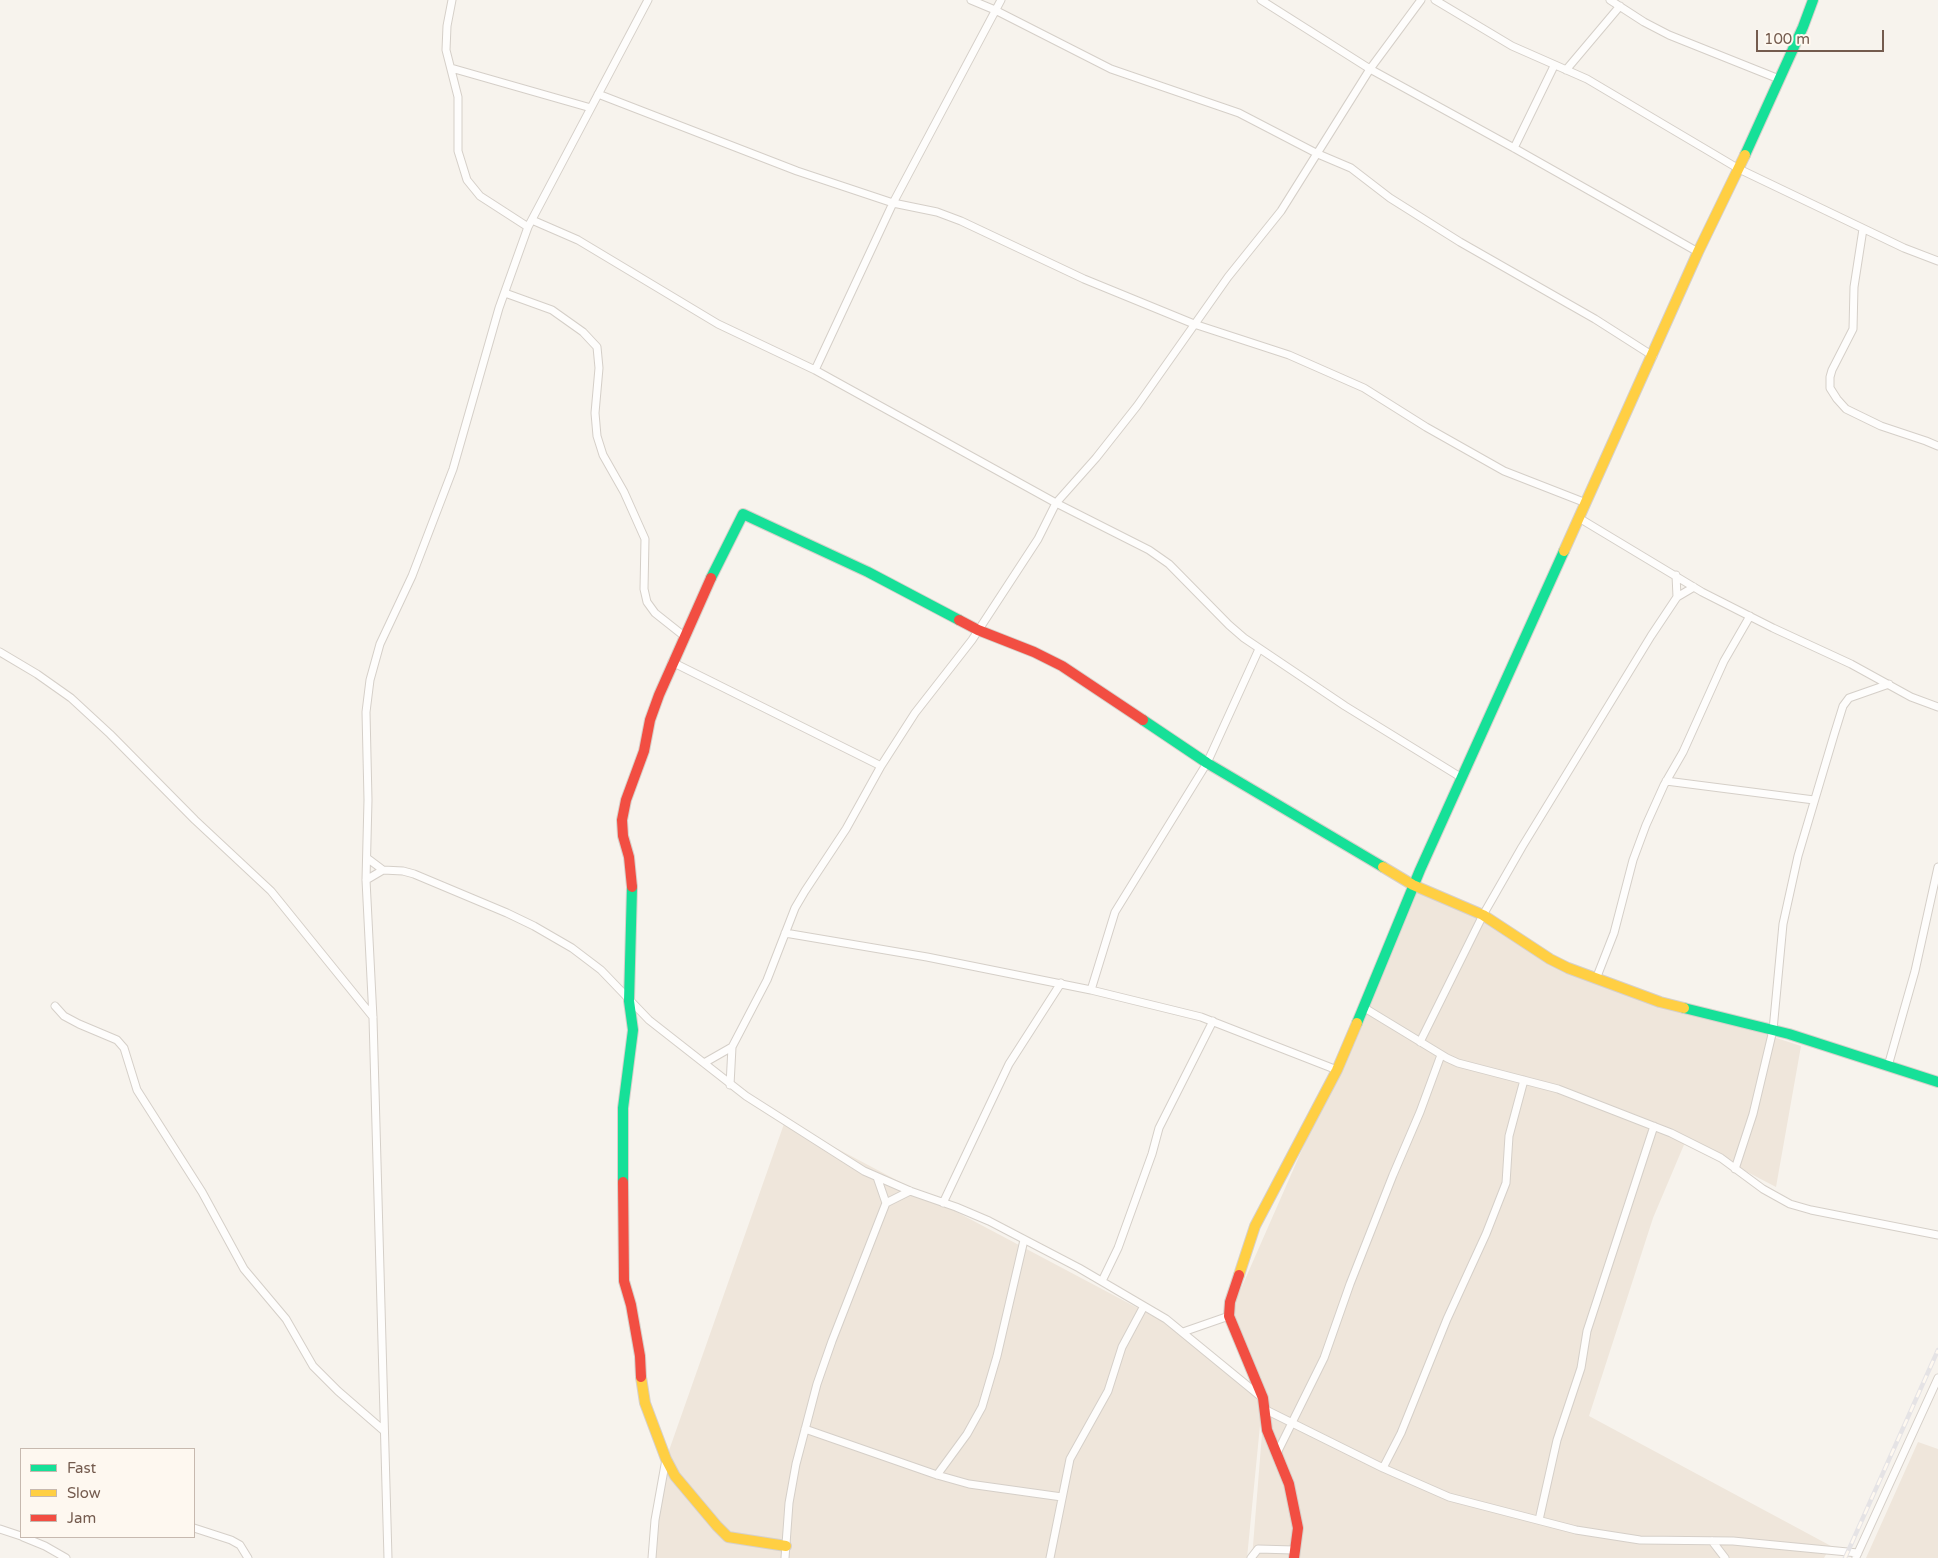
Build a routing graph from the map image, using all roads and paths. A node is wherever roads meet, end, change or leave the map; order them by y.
1 (452, 0) edge
2 (648, 0) edge
3 (971, 0) edge
4 (1001, 0) edge
5 (1261, 0) edge
6 (1421, 0) edge
7 (1435, 0) edge
8 (1610, 0) edge
9 (1813, 0) edge
10 (1620, 6) junction
11 (995, 10) junction
12 (1554, 66) junction
13 (451, 68) junction
14 (1370, 70) junction
15 (1566, 70) junction
16 (1779, 79) junction
17 (598, 94) junction
18 (591, 108) junction
19 (1514, 148) junction
20 (1318, 154) junction
21 (1740, 169) junction
22 (893, 203) junction
23 (530, 224) junction
24 (1863, 229) junction
25 (1698, 252) junction
26 (1938, 260) edge
27 (505, 293) junction
28 (1194, 324) junction
29 (1653, 356) junction
30 (815, 370) junction
31 (1938, 446) edge
32 (1056, 503) junction
33 (1586, 503) junction
34 (1579, 518) junction
35 (1676, 575) junction
36 (1694, 586) junction
37 (1677, 597) junction
38 (1750, 616) junction
39 (978, 630) junction
40 (684, 636) junction
41 (1259, 649) junction
42 (0, 652) edge
43 (672, 662) junction
44 (1889, 684) junction
45 (1938, 707) edge
46 (1207, 763) junction
47 (881, 766) junction
48 (1462, 778) junction
49 (1666, 781) junction
50 (1814, 800) junction
51 (367, 858) junction
52 (1938, 867) edge
53 (383, 870) junction
54 (366, 880) junction
55 (1413, 886) junction
56 (1483, 915) junction
57 (785, 933) junction
58 (1596, 979) junction
59 (1061, 983) junction
60 (1091, 990) junction
61 (629, 1001) junction
62 (55, 1006) dead end
63 (1363, 1007) junction
64 (373, 1018) junction
65 (1213, 1021) junction
66 (1773, 1030) junction
67 (1420, 1042) junction
68 (732, 1047) junction
69 (1441, 1054) junction
70 (704, 1063) junction
71 (1888, 1066) junction
72 (1337, 1070) junction
73 (1524, 1080) junction
74 (1938, 1082) edge
75 (730, 1085) junction
76 (1654, 1126) junction
77 (1736, 1169) junction
78 (877, 1177) junction
79 (910, 1191) junction
80 (943, 1202) junction
81 (886, 1203) junction
82 (1938, 1235) edge
83 (1024, 1240) junction
84 (1102, 1282) junction
85 (1144, 1306) junction
86 (1229, 1316) junction
87 (1183, 1332) junction
88 (1938, 1378) edge
89 (1263, 1398) junction
90 (1264, 1409) junction
91 (1293, 1422) junction
92 (805, 1429) junction
93 (383, 1430) junction
94 (1276, 1455) junction
95 (666, 1459) junction
96 (1383, 1468) junction
97 (937, 1475) junction
98 (1062, 1497) junction
99 (1539, 1520) junction
100 (195, 1528) edge
101 (0, 1529) edge
102 (20, 1535) edge
103 (27, 1538) edge
104 (1712, 1541) junction
105 (786, 1546) junction
106 (1294, 1554) edge
107 (1857, 1556) edge
108 (66, 1558) edge
109 (248, 1558) edge
110 (388, 1558) edge
111 (652, 1558) edge
112 (785, 1558) edge
113 (1050, 1558) edge
114 (1251, 1558) edge
115 (1725, 1558) edge

1 - 13 street
2 - 17 street
3 - 11 street
4 - 11 street
5 - 14 street
6 - 14 street
7 - 12 street
8 - 10 street
9 - 16 street
10 - 15 street
10 - 16 street
11 - 20 street
11 - 22 street
12 - 15 street
12 - 19 street
13 - 18 street
13 - 23 street
14 - 19 street
14 - 20 street
15 - 21 street
16 - 21 street
17 - 18 street
17 - 22 street
18 - 23 street
19 - 25 street
20 - 28 street
20 - 29 street
21 - 24 street
21 - 25 street
22 - 28 street
22 - 30 street
23 - 27 street
23 - 30 street
24 - 26 street
24 - 31 street
25 - 29 street
27 - 40 street
27 - 51 street
28 - 32 street
28 - 33 street
29 - 33 street
30 - 32 street
32 - 39 street
32 - 41 street
33 - 34 street
34 - 35 street
34 - 48 street
35 - 36 street
35 - 37 street
36 - 37 street
36 - 38 street
37 - 56 street
38 - 44 street
38 - 49 street
39 - 40 street
39 - 46 street
39 - 47 street
40 - 43 street
41 - 46 street
41 - 48 street
42 - 64 street
43 - 47 street
43 - 61 street
44 - 45 street
44 - 50 street
46 - 55 street
46 - 60 street
47 - 57 street
48 - 55 street
49 - 50 street
49 - 58 street
50 - 66 street
51 - 53 street
51 - 54 street
52 - 71 street
53 - 54 street
53 - 61 street
54 - 64 street
55 - 56 street
55 - 63 street
56 - 58 street
56 - 67 street
57 - 59 street
57 - 68 street
58 - 66 street
59 - 60 street
59 - 80 street
60 - 65 street
61 - 70 street
61 - 95 street
62 - 93 street
63 - 67 street
63 - 72 street
64 - 93 street
65 - 72 street
65 - 84 street
66 - 71 street
66 - 77 street
67 - 69 street
68 - 70 street
68 - 75 street
69 - 73 street
69 - 91 street
70 - 75 street
71 - 74 street
72 - 86 street
73 - 76 street
73 - 96 street
75 - 78 street
76 - 77 street
76 - 99 street
77 - 82 street
78 - 79 street
78 - 81 street
79 - 80 street
79 - 81 street
80 - 83 street
81 - 92 street
83 - 84 street
83 - 97 street
84 - 85 street
85 - 87 street
85 - 98 street
86 - 87 street
86 - 89 street
87 - 89 street
88 - 107 street
89 - 90 street
90 - 91 street
90 - 94 street
91 - 94 street
91 - 96 street
92 - 97 street
92 - 105 street
93 - 110 street
94 - 106 street
95 - 105 street
95 - 111 street
96 - 99 street
97 - 98 street
98 - 113 street
99 - 104 street
100 - 109 street
101 - 102 street
103 - 108 street
104 - 107 street
104 - 115 street
105 - 112 street
106 - 114 street

